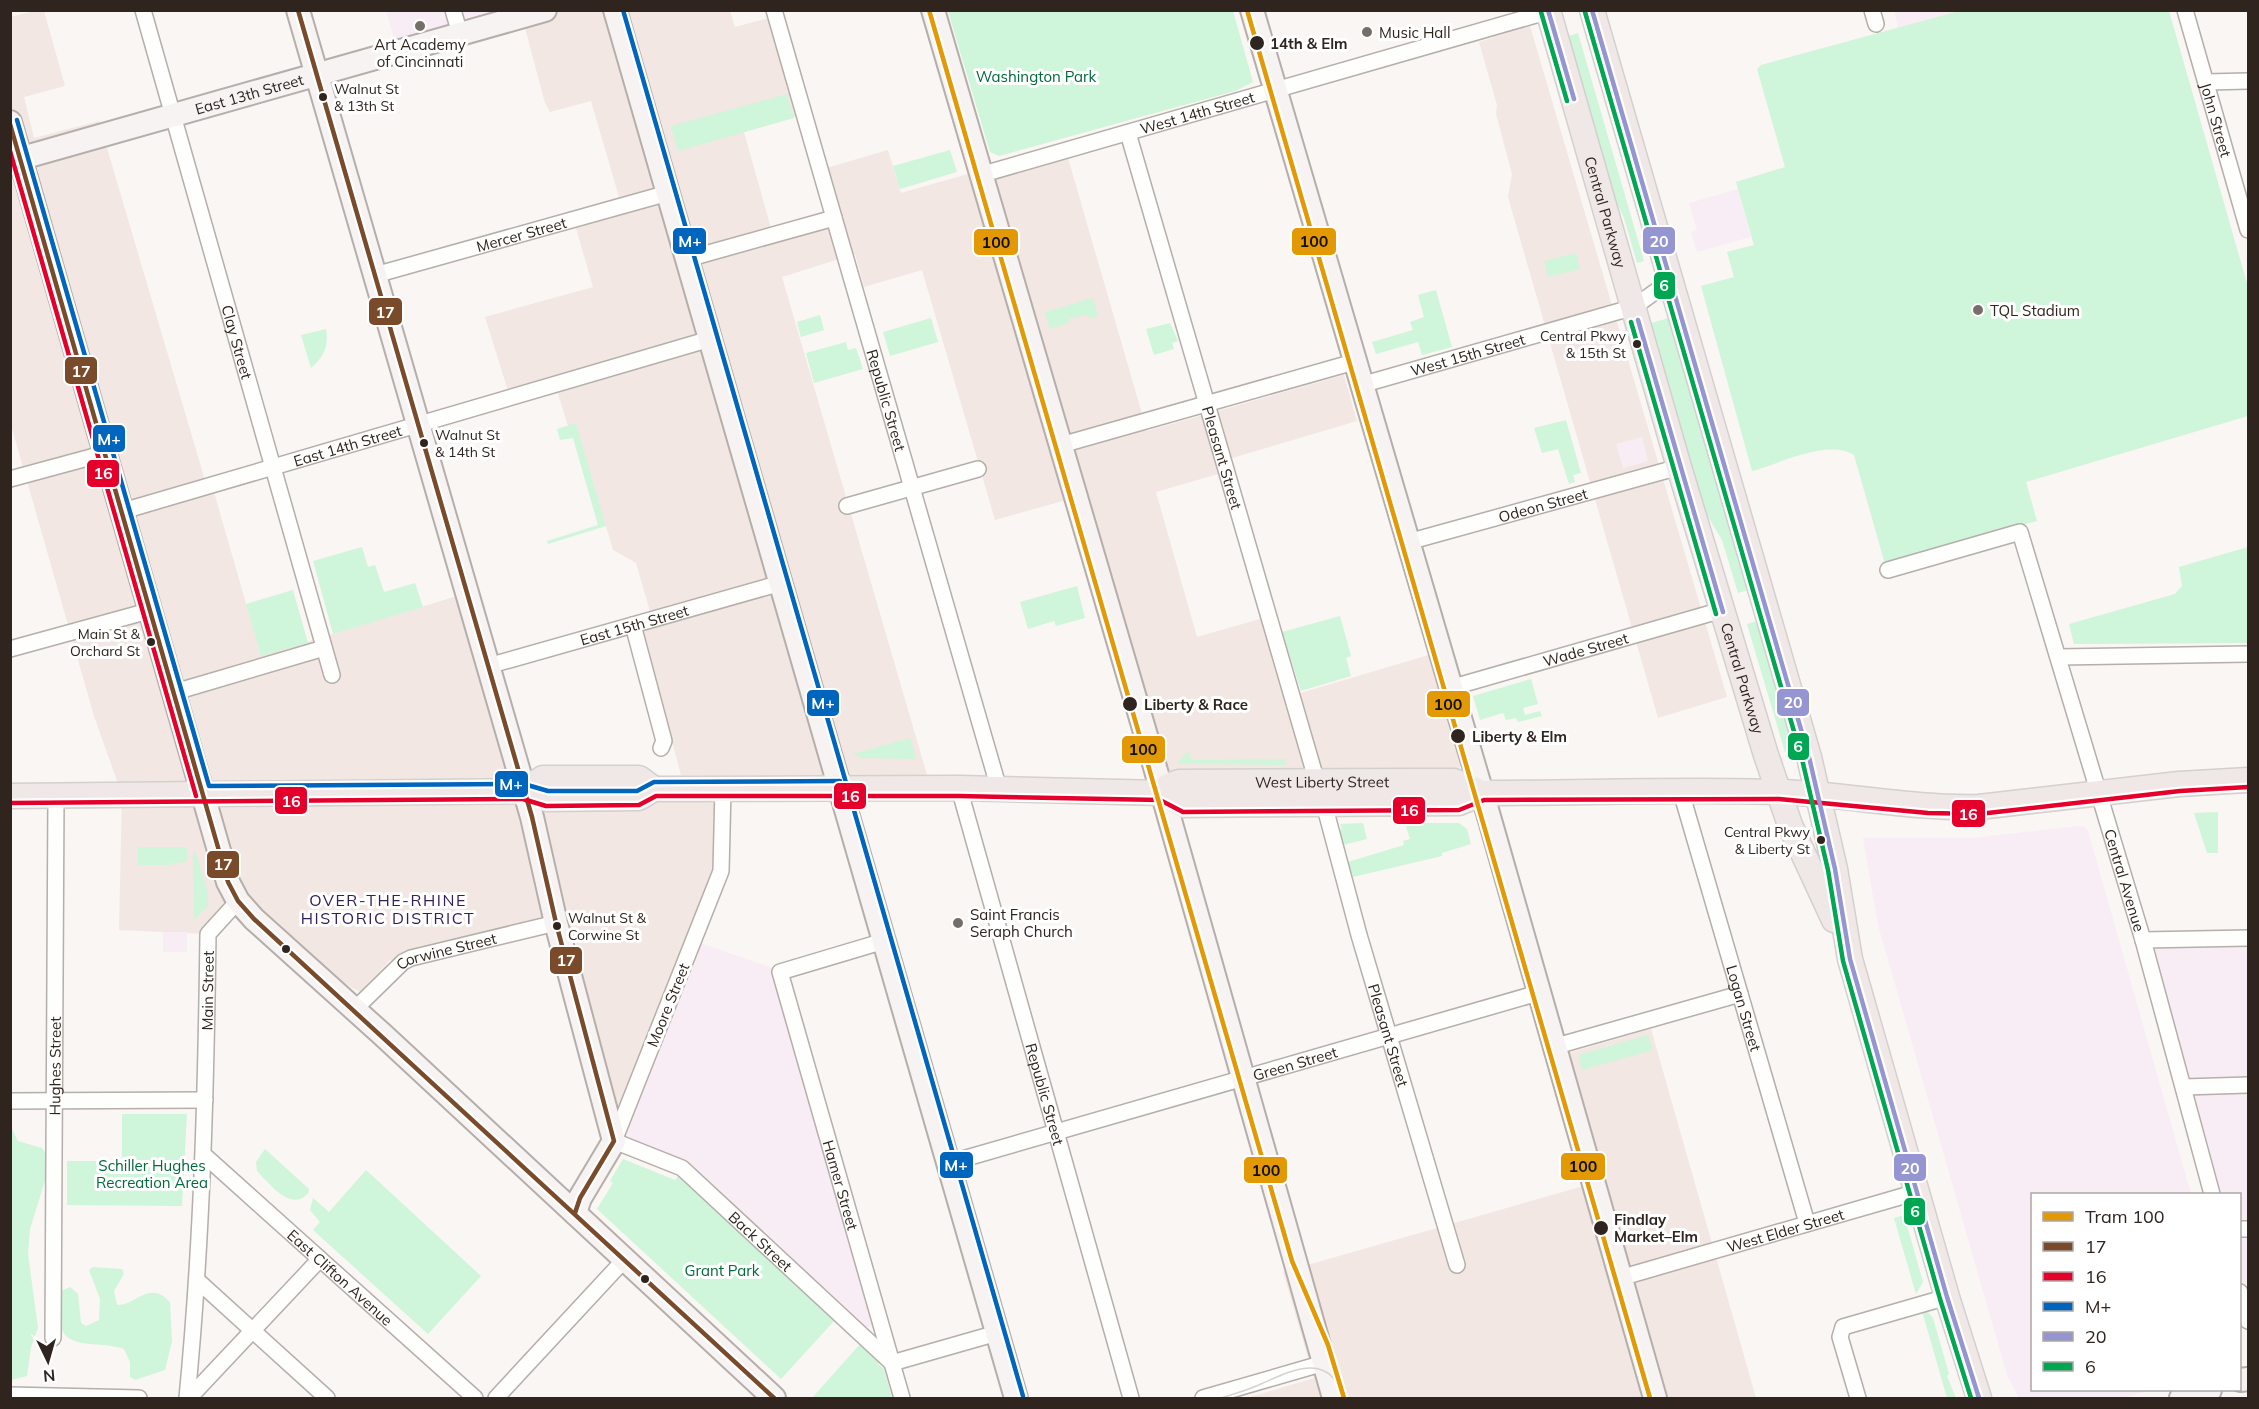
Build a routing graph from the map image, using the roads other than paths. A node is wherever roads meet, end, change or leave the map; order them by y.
1 (143, 10) edge
2 (298, 10) edge
3 (453, 10) edge
4 (545, 10) edge
5 (615, 10) edge
6 (774, 10) edge
7 (933, 10) edge
8 (1252, 10) edge
9 (1592, 10) edge
10 (2185, 10) edge
11 (1550, 11) edge
12 (460, 34) junction
13 (316, 76) junction
14 (2248, 81) edge
15 (2206, 82) junction
16 (1276, 91) junction
17 (173, 116) junction
18 (11, 128) edge
19 (1128, 133) junction
20 (22, 159) junction
21 (980, 175) junction
22 (668, 193) junction
23 (834, 218) junction
24 (2248, 230) edge
25 (687, 259) junction
26 (375, 275) junction
27 (1670, 281) junction
28 (1634, 307) junction
29 (710, 339) junction
30 (1354, 362) junction
31 (1361, 385) junction
32 (1207, 404) junction
33 (418, 425) junction
34 (1061, 445) junction
35 (106, 453) junction
36 (273, 467) junction
37 (1679, 467) junction
38 (978, 469) dead end
39 (10, 479) edge
40 (912, 488) junction
41 (847, 506) dead end
42 (123, 511) junction
43 (1408, 542) junction
44 (1888, 570) dead end
45 (781, 583) junction
46 (152, 610) junction
47 (1722, 610) junction
48 (633, 625) junction
49 (324, 648) junction
50 (10, 649) edge
51 (2248, 654) edge
52 (2060, 657) junction
53 (488, 666) junction
54 (332, 675) dead end
55 (1450, 688) junction
56 (175, 692) junction
57 (661, 748) dead end
58 (2248, 780) edge
59 (723, 788) junction
60 (840, 788) junction
61 (959, 788) junction
62 (999, 789) junction
63 (524, 791) junction
64 (1681, 792) junction
65 (1778, 792) junction
66 (2099, 792) junction
67 (1162, 793) junction
68 (1321, 793) junction
69 (1482, 793) junction
70 (203, 794) junction
71 (56, 795) junction
72 (1819, 795) junction
73 (10, 796) edge
74 (238, 901) junction
75 (556, 923) junction
76 (2248, 938) edge
77 (2143, 940) junction
78 (884, 942) junction
79 (1850, 959) junction
80 (1538, 993) junction
81 (1740, 994) junction
82 (355, 1009) junction
83 (1389, 1037) junction
84 (1553, 1047) junction
85 (1243, 1078) junction
86 (2248, 1085) edge
87 (2184, 1087) junction
88 (56, 1100) junction
89 (206, 1100) junction
90 (10, 1101) edge
91 (1055, 1133) junction
92 (614, 1142) junction
93 (204, 1155) junction
94 (950, 1163) junction
95 (1917, 1192) junction
96 (2212, 1193) edge
97 (575, 1213) junction
98 (1807, 1223) junction
99 (320, 1259) junction
100 (625, 1259) junction
101 (1457, 1265) dead end
102 (1620, 1278) junction
103 (198, 1281) junction
104 (2241, 1297) edge
105 (1947, 1298) junction
106 (2248, 1322) edge
107 (254, 1331) junction
108 (997, 1333) junction
109 (53, 1338) dead end
110 (892, 1363) junction
111 (1324, 1363) junction
112 (2204, 1391) edge
113 (10, 1395) edge
114 (139, 1398) edge
115 (188, 1398) edge
116 (327, 1398) edge
117 (475, 1398) edge
118 (496, 1398) edge
119 (774, 1398) edge
120 (902, 1398) edge
121 (1016, 1398) edge
122 (1131, 1398) edge
123 (1203, 1398) edge
124 (1334, 1398) edge
125 (1655, 1398) edge
126 (1858, 1398) edge
127 (1979, 1398) edge
128 (2181, 1398) edge

1 - 17 street, Clay Street
2 - 13 street
3 - 12 street
4 - 12 street, East 13th Street
5 - 22 street
6 - 23 street, Republic Street
7 - 21 street
8 - 16 street
9 - 27 main road, Central Parkway
10 - 15 street, John Street
11 - 16 street, West 14th Street
11 - 28 main road, Central Parkway
12 - 13 street, East 13th Street
13 - 17 street, East 13th Street
13 - 26 street
14 - 15 street
15 - 24 street, John Street
16 - 19 street, West 14th Street
16 - 30 street
17 - 20 street, East 13th Street
17 - 36 street, Clay Street
18 - 20 street
19 - 21 street, West 14th Street
19 - 32 street, Pleasant Street
20 - 35 street
21 - 34 street
22 - 25 street
22 - 26 street, Mercer Street
23 - 25 street
23 - 40 street, Republic Street
25 - 29 street
26 - 33 street
27 - 28 street, West 15th Street
27 - 72 main road, Central Parkway
28 - 31 street, West 15th Street
28 - 37 main road, Central Parkway
29 - 33 street, East 14th Street
29 - 45 street
30 - 31 street
30 - 32 street
31 - 43 street
32 - 34 street
32 - 68 street, Pleasant Street
33 - 36 street, East 14th Street
33 - 53 street
34 - 67 street
35 - 39 street
35 - 42 street
36 - 42 street, East 14th Street
36 - 49 street, Clay Street
37 - 43 street, Odeon Street
37 - 47 main road, Central Parkway
38 - 40 street
40 - 41 street
40 - 62 street, Republic Street
42 - 46 street
43 - 55 street
44 - 52 street, Central Avenue
45 - 48 street, East 15th Street
45 - 60 street
46 - 50 street
46 - 56 street
47 - 55 street, Wade Street
47 - 65 main road, Central Parkway
48 - 53 street, East 15th Street
48 - 57 street
49 - 54 street, Clay Street
49 - 56 street
51 - 52 street
52 - 66 street, Central Avenue
53 - 63 street
55 - 69 street
56 - 70 street
58 - 66 main road, West Liberty Street
59 - 60 main road, West Liberty Street
59 - 63 main road, West Liberty Street
59 - 92 street, Moore Street
60 - 61 main road, West Liberty Street
60 - 78 street
61 - 62 main road, West Liberty Street
61 - 91 street, Republic Street
62 - 67 main road, West Liberty Street
63 - 70 main road, West Liberty Street
63 - 75 street
64 - 65 main road, West Liberty Street
64 - 69 main road, West Liberty Street
64 - 81 street, Logan Street
65 - 72 main road, West Liberty Street
65 - 79 main road, Central Parkway
66 - 72 main road, West Liberty Street
66 - 77 street, Central Avenue
67 - 68 main road, West Liberty Street
67 - 85 street
68 - 69 main road, West Liberty Street
68 - 83 street, Pleasant Street
69 - 80 street
70 - 71 main road, West Liberty Street
70 - 74 street
71 - 73 main road, West Liberty Street
71 - 88 street, Hughes Street
72 - 79 main road, Central Parkway
74 - 82 street
74 - 89 street, Main Street
75 - 82 street, Corwine Street
75 - 92 street
76 - 77 street
77 - 87 street, Central Avenue
78 - 94 street
78 - 110 street, Hamer Street
79 - 95 main road, Central Parkway
80 - 83 street, Green Street
80 - 84 street
81 - 84 street
81 - 98 street, Logan Street
82 - 97 street
83 - 85 street, Green Street
83 - 101 street, Pleasant Street
84 - 102 street
85 - 91 street, Green Street
85 - 111 street
86 - 87 street
87 - 96 street, Central Avenue
88 - 89 street
88 - 90 street
88 - 109 street, Hughes Street
89 - 93 street, Main Street
91 - 94 street, Green Street
91 - 122 street, Republic Street
92 - 97 street, Moore Street
92 - 110 street, Back Street
93 - 99 street, East Clifton Avenue
93 - 103 street, Main Street
94 - 108 street
95 - 98 street, West Elder Street
95 - 105 main road, Central Parkway
97 - 100 street
98 - 102 street, West Elder Street
99 - 107 street
99 - 117 street, East Clifton Avenue
100 - 118 street
100 - 119 street
102 - 125 street
103 - 107 street
103 - 115 street, Main Street
104 - 106 street
105 - 126 street
105 - 127 main road, Central Parkway
107 - 115 street
107 - 116 street
108 - 110 street
108 - 121 street
110 - 120 street, Hamer Street
111 - 123 street
111 - 124 street
112 - 128 street
113 - 114 street

